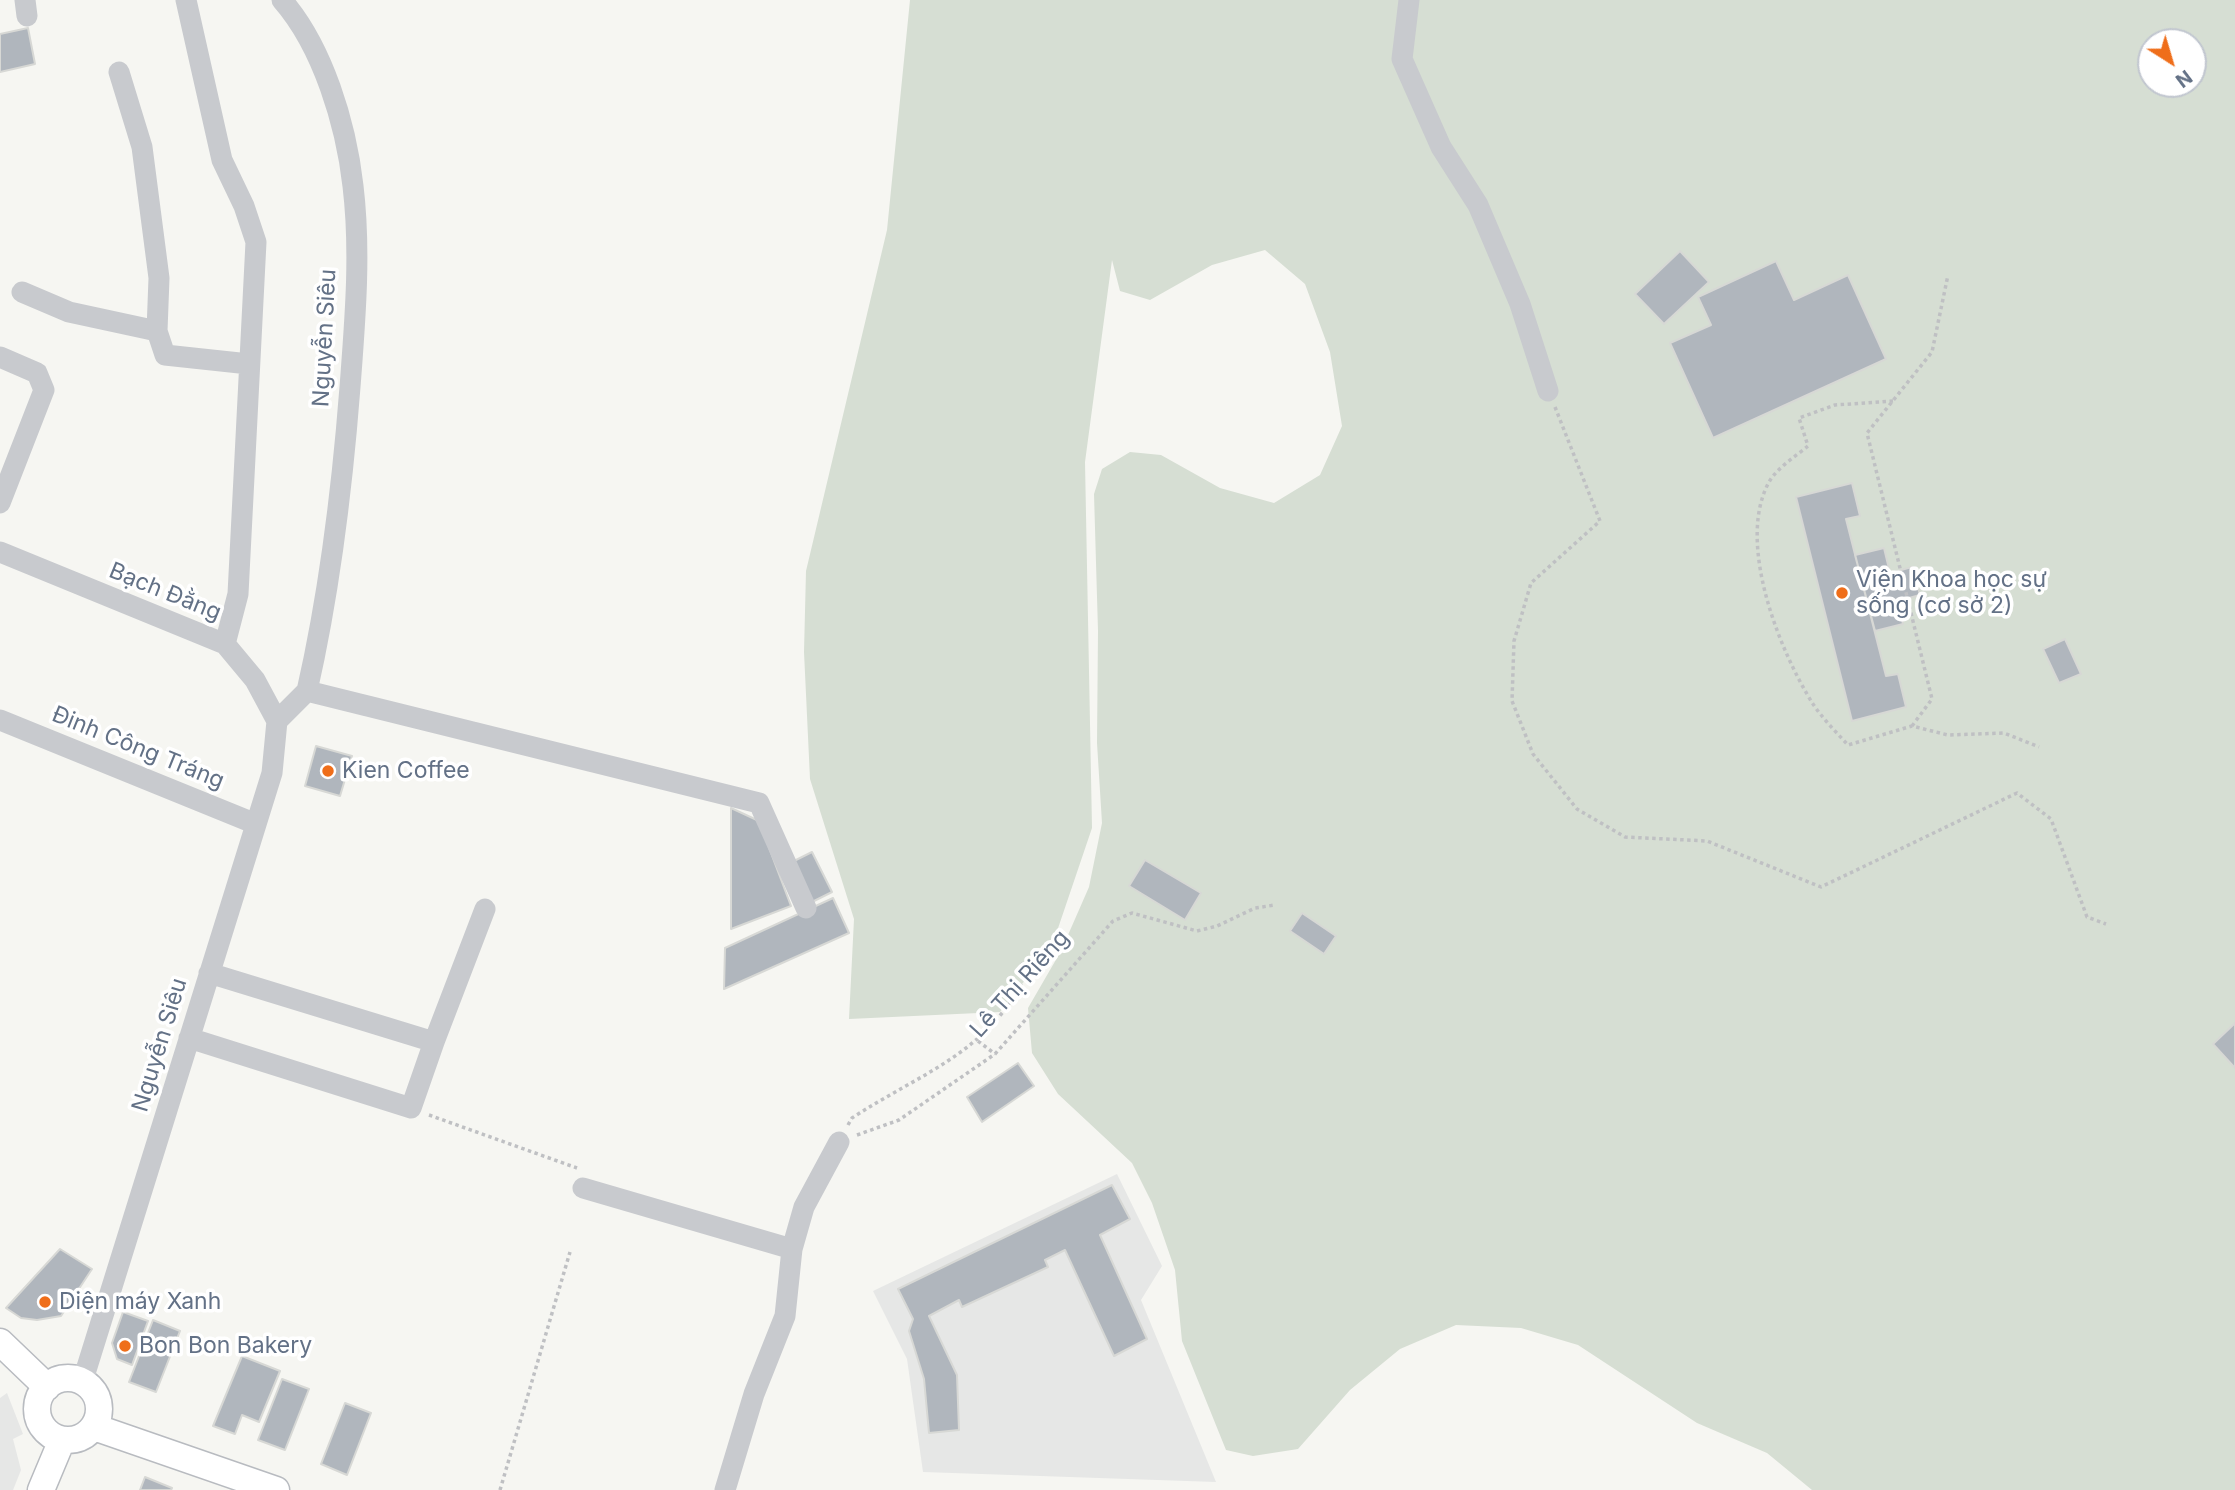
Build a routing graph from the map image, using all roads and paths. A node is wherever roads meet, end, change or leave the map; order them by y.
1 (186, 0) edge
2 (282, 0) edge
3 (1409, 0) edge
4 (119, 72) dead end
5 (1948, 275) dead end
6 (22, 292) dead end
7 (158, 331) junction
8 (0, 357) edge
9 (249, 364) junction
10 (1548, 391) joint
11 (1893, 401) junction
12 (0, 503) edge
13 (0, 552) edge
14 (225, 645) junction
15 (307, 691) junction
16 (0, 720) edge
17 (277, 721) junction
18 (1913, 726) junction
19 (2039, 747) dead end
20 (256, 824) junction
21 (1275, 905) dead end
22 (806, 908) dead end
23 (485, 909) dead end
24 (2106, 924) dead end
25 (1021, 963) dead end
26 (209, 974) junction
27 (190, 1038) junction
28 (978, 1041) junction
29 (434, 1042) junction
30 (995, 1054) junction
31 (411, 1108) junction
32 (839, 1142) junction
33 (583, 1188) joint
34 (792, 1250) junction
35 (570, 1252) dead end
36 (0, 1342) edge
37 (82, 1382) junction
38 (47, 1387) junction
39 (94, 1427) junction
40 (60, 1446) junction
41 (41, 1490) edge
42 (56, 1490) edge
43 (276, 1490) edge
44 (500, 1490) edge
45 (725, 1490) edge

1 - 9 street
2 - 15 street, Nguyễn Siêu
3 - 10 street
4 - 7 street
5 - 11 path
6 - 7 street
7 - 9 street
8 - 12 street
9 - 14 street
10 - 24 path
11 - 18 path
11 - 18 path
13 - 14 street, Bạch Đằng
14 - 17 street, Bạch Đằng
15 - 17 street
15 - 22 street
16 - 20 street, Đinh Công Tráng
17 - 20 street, Nguyễn Siêu
18 - 19 path
20 - 26 street, Nguyễn Siêu
21 - 30 path, Lê Thị Riêng
23 - 29 street
25 - 28 path
26 - 27 street, Nguyễn Siêu
26 - 29 street
27 - 31 street
27 - 37 street, Nguyễn Siêu
28 - 30 path
28 - 32 path
29 - 31 street
30 - 32 path, Lê Thị Riêng
31 - 33 path
32 - 34 street
33 - 34 street
34 - 45 street
35 - 44 path
36 - 38 main road
37 - 38 main road
37 - 39 main road
38 - 40 main road
39 - 40 main road
39 - 43 main road
40 - 41 main road
40 - 42 street

